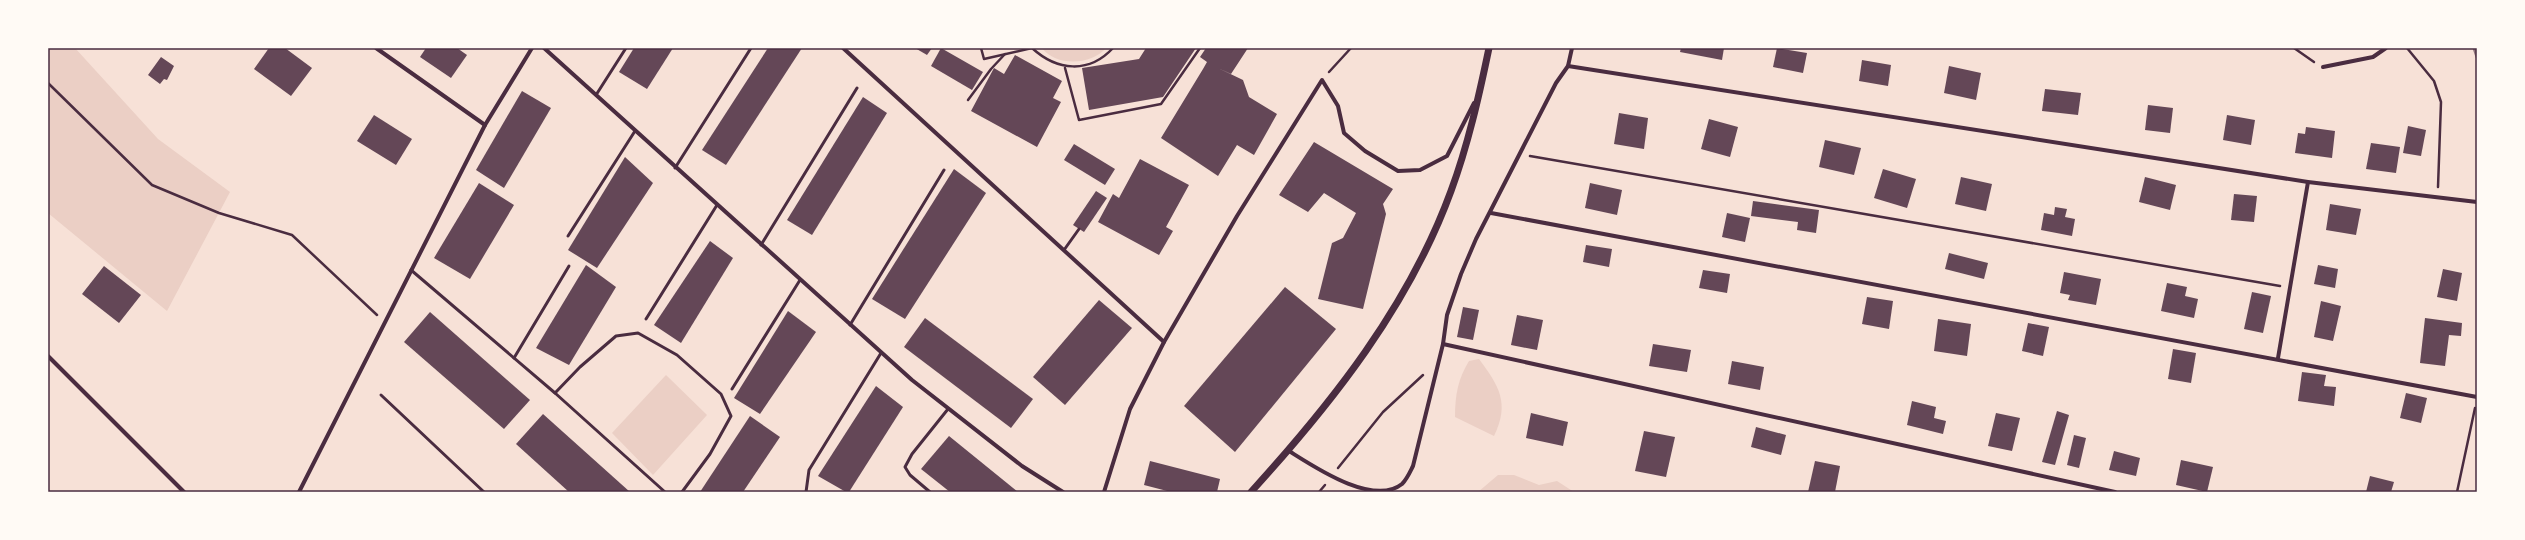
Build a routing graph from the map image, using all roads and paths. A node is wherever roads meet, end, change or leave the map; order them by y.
1 (376, 48) edge
2 (532, 48) edge
3 (544, 48) edge
4 (626, 48) edge
5 (751, 48) edge
6 (844, 48) edge
7 (981, 48) edge
8 (1032, 48) edge
9 (1113, 48) edge
10 (1200, 48) edge
11 (1351, 48) edge
12 (1489, 48) edge
13 (1572, 48) edge
14 (2294, 48) edge
15 (2386, 48) edge
16 (2407, 48) edge
17 (1005, 54) junction
18 (1568, 66) junction
19 (1065, 68) junction
20 (2323, 68) joint
21 (1322, 80) junction
22 (48, 83) edge
23 (857, 88) dead end
24 (1480, 90) junction
25 (596, 95) junction
26 (968, 100) dead end
27 (485, 125) junction
28 (634, 130) junction
29 (1520, 154) junction
30 (675, 168) junction
31 (944, 170) dead end
32 (2308, 182) junction
33 (2438, 199) junction
34 (2477, 202) edge
35 (717, 205) junction
36 (1491, 213) junction
37 (1079, 229) dead end
38 (568, 236) dead end
39 (761, 245) junction
40 (1064, 250) junction
41 (569, 266) dead end
42 (411, 270) junction
43 (800, 280) junction
44 (2288, 287) junction
45 (646, 319) dead end
46 (384, 322) junction
47 (850, 325) junction
48 (1164, 342) junction
49 (1443, 344) junction
50 (882, 353) junction
51 (48, 356) edge
52 (514, 358) junction
53 (2278, 358) junction
54 (1439, 360) junction
55 (732, 389) dead end
56 (554, 393) junction
57 (381, 395) dead end
58 (2477, 397) edge
59 (2477, 400) edge
60 (948, 410) junction
61 (1288, 451) junction
62 (1330, 477) junction
63 (184, 492) edge
64 (298, 492) edge
65 (484, 492) edge
66 (665, 492) edge
67 (682, 492) edge
68 (806, 492) edge
69 (930, 492) edge
70 (1063, 492) edge
71 (1104, 492) edge
72 (1250, 492) edge
73 (2115, 492) edge
74 (2457, 492) edge

1 - 27 street
2 - 27 street
3 - 25 street
4 - 25 lane
5 - 30 lane
6 - 40 street
7 - 17 path
8 - 17 path
8 - 19 path
9 - 19 path
10 - 19 path
11 - 21 path
12 - 24 street
13 - 18 street
14 - 20 path
15 - 20 street
16 - 33 path
17 - 26 path
18 - 29 street
18 - 32 street
21 - 24 street
21 - 48 street
22 - 46 path
23 - 39 lane
24 - 61 street
25 - 28 street
27 - 42 street
28 - 30 street
28 - 38 lane
29 - 36 street
29 - 44 path
30 - 35 street
31 - 47 lane
32 - 33 street
32 - 44 street
33 - 34 street
35 - 39 street
35 - 45 lane
36 - 49 street
36 - 53 street
37 - 40 lane
39 - 43 street
40 - 48 street
41 - 52 lane
42 - 46 street
42 - 52 lane
43 - 47 street
43 - 55 lane
44 - 53 street
46 - 64 street
47 - 50 street
48 - 71 street
49 - 54 street
49 - 73 street
50 - 60 street
50 - 68 lane
51 - 63 street
52 - 56 lane
53 - 58 street
54 - 62 path
54 - 62 street
56 - 66 lane
56 - 67 lane
57 - 65 lane
59 - 74 path
60 - 69 lane
60 - 70 street
61 - 62 street
61 - 72 street

